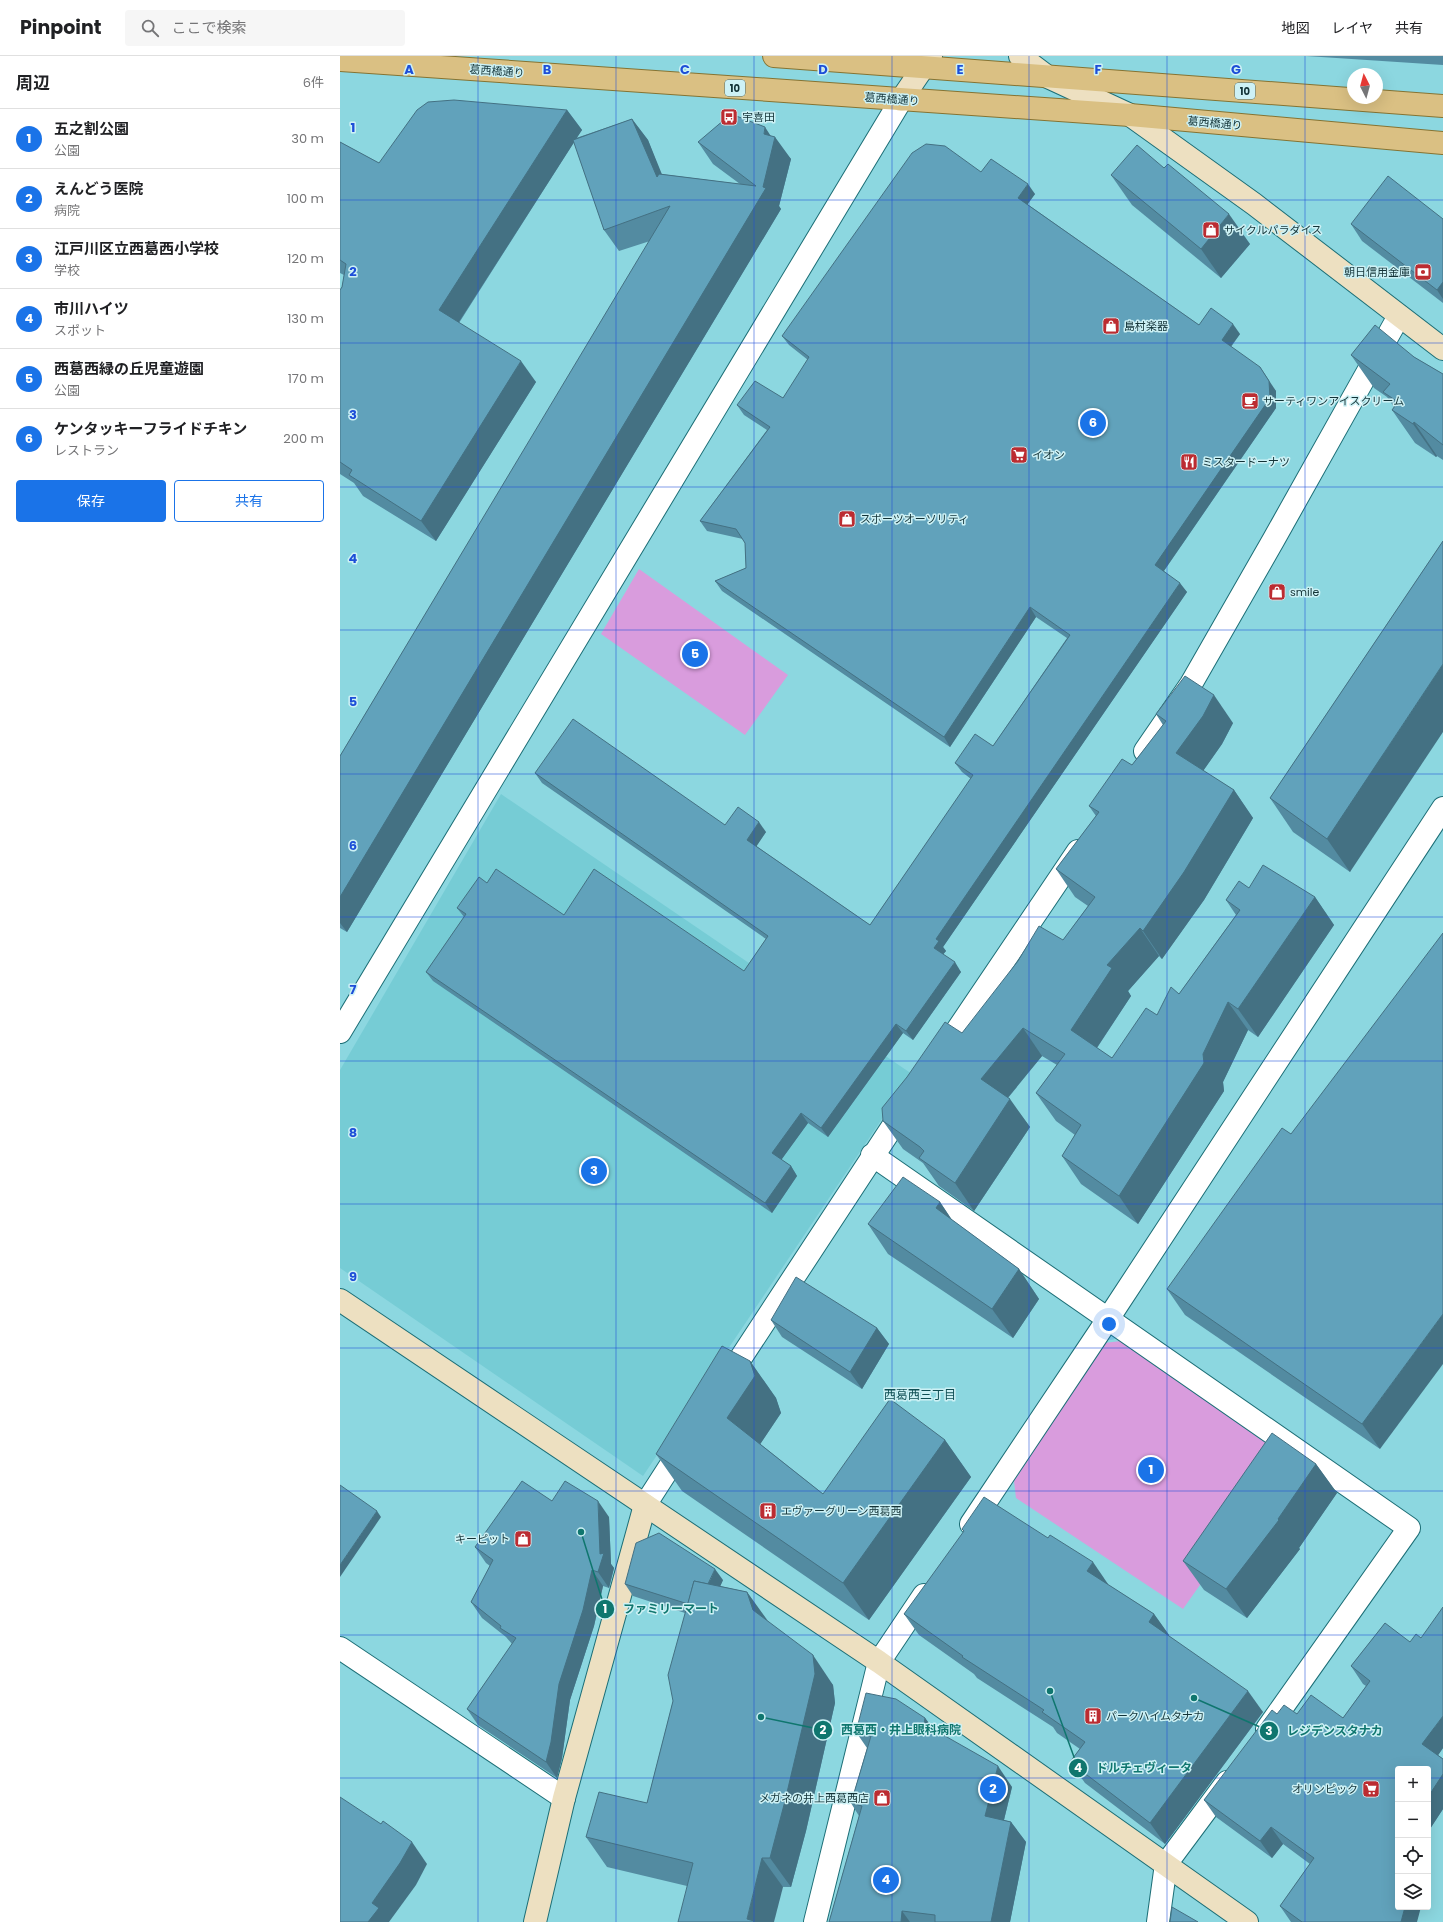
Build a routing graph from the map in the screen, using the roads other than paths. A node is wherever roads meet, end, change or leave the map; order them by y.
1 (774, 56) edge
2 (1020, 56) edge
3 (340, 60) edge
4 (927, 62) edge
5 (1048, 77) junction
6 (901, 100) junction
7 (1443, 106) edge
8 (1130, 115) junction
9 (1443, 143) edge
10 (1399, 316) junction
11 (1443, 349) edge
12 (1133, 769) edge
13 (1443, 808) edge
14 (1089, 834) edge
15 (340, 1032) edge
16 (930, 1070) edge
17 (916, 1090) edge
18 (872, 1155) junction
19 (340, 1300) edge
20 (1108, 1319) junction
21 (714, 1400) edge
22 (692, 1432) edge
23 (645, 1505) junction
24 (958, 1544) edge
25 (936, 1576) edge
26 (340, 1648) edge
27 (879, 1662) junction
28 (1256, 1744) edge
29 (1237, 1769) edge
30 (564, 1798) junction
31 (1166, 1864) junction
32 (535, 1922) edge
33 (815, 1922) edge
34 (1158, 1922) edge
35 (1248, 1922) edge

1 - 4 main road, 10
2 - 5 street
3 - 6 main road, 葛西橋通り / 10
4 - 5 main road, 10
4 - 6 street
5 - 7 main road, 10
5 - 8 street
6 - 8 main road, 葛西橋通り / 10
6 - 15 street
8 - 9 main road, 葛西橋通り / 10
8 - 10 street
10 - 11 street
10 - 12 street
13 - 20 street
14 - 16 street
17 - 18 street
18 - 20 street
18 - 21 street
19 - 23 street
20 - 24 street
20 - 28 street
22 - 23 street
23 - 27 street
23 - 30 street
25 - 27 street
26 - 30 street
27 - 31 street
27 - 33 street
29 - 31 street
30 - 32 street
31 - 34 street
31 - 35 street

